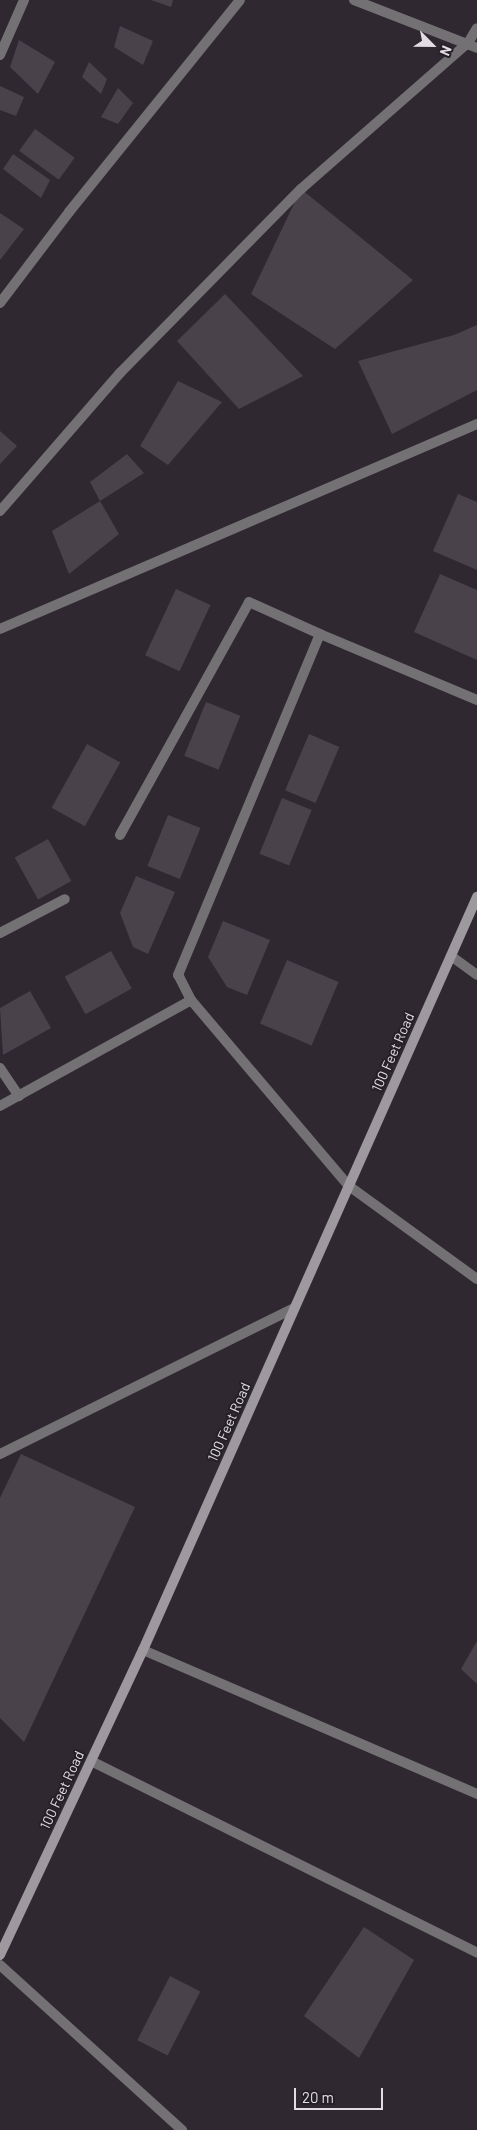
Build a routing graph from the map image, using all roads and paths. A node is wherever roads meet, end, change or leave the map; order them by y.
1 (24, 0) edge
2 (240, 0) edge
3 (354, 0) edge
4 (477, 28) edge
5 (473, 46) edge
6 (0, 55) edge
7 (0, 303) edge
8 (477, 424) edge
9 (0, 511) edge
10 (0, 629) edge
11 (320, 634) junction
12 (477, 700) edge
13 (120, 835) dead end
14 (477, 897) edge
15 (65, 899) dead end
16 (0, 933) edge
17 (451, 956) junction
18 (477, 975) edge
19 (191, 1000) junction
20 (0, 1068) edge
21 (18, 1096) junction
22 (0, 1106) edge
23 (348, 1186) junction
24 (477, 1279) edge
25 (294, 1308) junction
26 (0, 1454) edge
27 (143, 1650) junction
28 (91, 1761) junction
29 (477, 1794) edge
30 (477, 1953) edge
31 (0, 1955) edge
32 (0, 1965) edge
33 (182, 2130) edge

1 - 6 street
2 - 7 street
3 - 5 street
4 - 5 street
5 - 9 street
8 - 10 street
11 - 12 street
11 - 13 street
11 - 19 street
14 - 17 main road, 100 Feet Road
15 - 16 street
17 - 18 street
17 - 23 main road, 100 Feet Road
19 - 21 street
19 - 23 street
20 - 21 street
21 - 22 street
23 - 24 street
23 - 25 main road, 100 Feet Road
25 - 26 street
25 - 27 main road, 100 Feet Road
27 - 28 main road, 100 Feet Road
27 - 29 street
28 - 30 street
28 - 31 main road, 100 Feet Road
32 - 33 street

